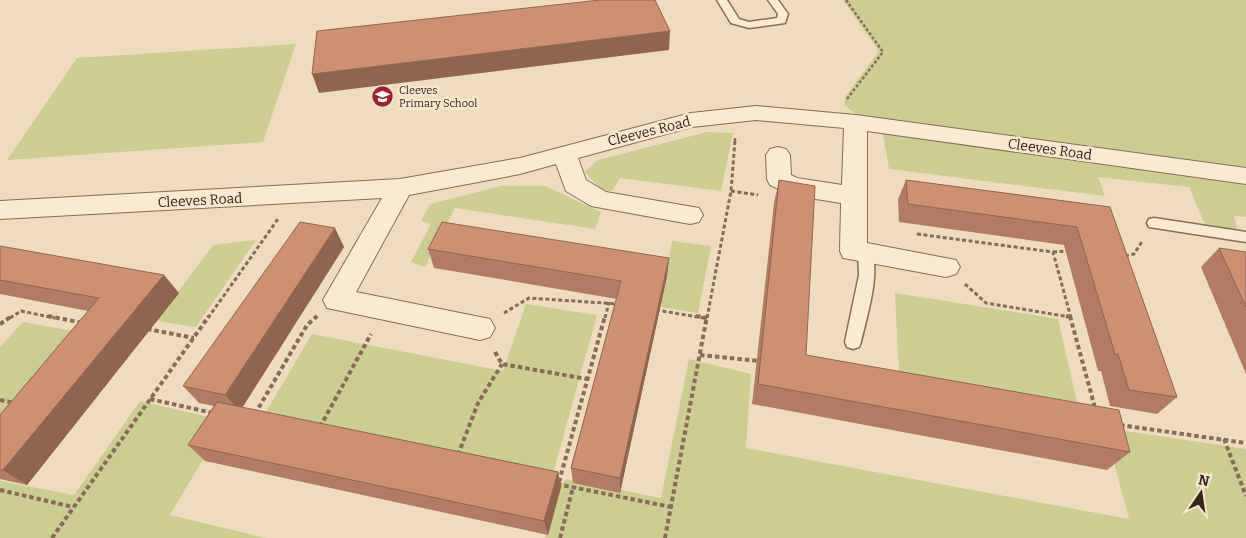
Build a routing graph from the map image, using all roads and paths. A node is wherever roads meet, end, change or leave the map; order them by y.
1 (722, 0) edge
2 (773, 0) edge
3 (846, 0) edge
4 (848, 98) dead end
5 (737, 115) junction
6 (856, 122) junction
7 (564, 153) junction
8 (778, 155) dead end
9 (1246, 176) edge
10 (400, 188) junction
11 (296, 194) junction
12 (854, 196) junction
13 (0, 210) edge
14 (690, 214) dead end
15 (1154, 224) joint
16 (909, 233) dead end
17 (1246, 237) edge
18 (1071, 251) dead end
19 (1053, 252) junction
20 (865, 253) junction
21 (1117, 258) edge
22 (946, 267) joint
23 (337, 300) junction
24 (609, 302) junction
25 (619, 304) edge
26 (648, 308) edge
27 (385, 309) junction
28 (707, 318) junction
29 (1071, 318) junction
30 (86, 323) edge
31 (0, 324) edge
32 (146, 328) dead end
33 (480, 328) junction
34 (194, 338) junction
35 (853, 342) dead end
36 (700, 355) junction
37 (764, 361) edge
38 (502, 364) junction
39 (587, 379) junction
40 (0, 400) edge
41 (150, 400) junction
42 (18, 404) edge
43 (1096, 412) edge
44 (223, 415) edge
45 (251, 421) edge
46 (1117, 424) edge
47 (317, 434) edge
48 (1224, 439) junction
49 (1246, 442) edge
50 (456, 463) edge
51 (549, 482) edge
52 (558, 484) junction
53 (573, 487) junction
54 (0, 490) edge
55 (1246, 496) edge
56 (671, 507) junction
57 (73, 508) junction
58 (52, 538) edge
59 (560, 538) edge
60 (665, 538) edge

1 - 2 lane
3 - 4 path
5 - 6 street, Cleeves Road
5 - 7 street, Cleeves Road
5 - 28 path
6 - 9 street, Cleeves Road
6 - 12 street
7 - 10 street, Cleeves Road
7 - 14 street
8 - 12 street
10 - 11 street, Cleeves Road
10 - 23 street
11 - 13 street, Cleeves Road
11 - 34 path
12 - 20 street
15 - 17 lane
15 - 21 path
16 - 19 path
18 - 19 path
19 - 29 path
20 - 22 street
20 - 35 lane
22 - 29 path
23 - 27 street
23 - 45 path
24 - 25 path
24 - 33 path
24 - 39 path
26 - 28 path
27 - 33 street
27 - 47 path
28 - 36 path
29 - 43 path
30 - 31 path
32 - 34 path
33 - 38 path
34 - 41 path
36 - 37 path
36 - 56 path
38 - 39 path
38 - 50 path
39 - 52 path
40 - 42 path
41 - 44 path
41 - 57 path
46 - 48 path
48 - 49 path
48 - 55 path
51 - 52 path
52 - 53 path
53 - 56 path
53 - 59 path
54 - 57 path
56 - 60 path
57 - 58 path

